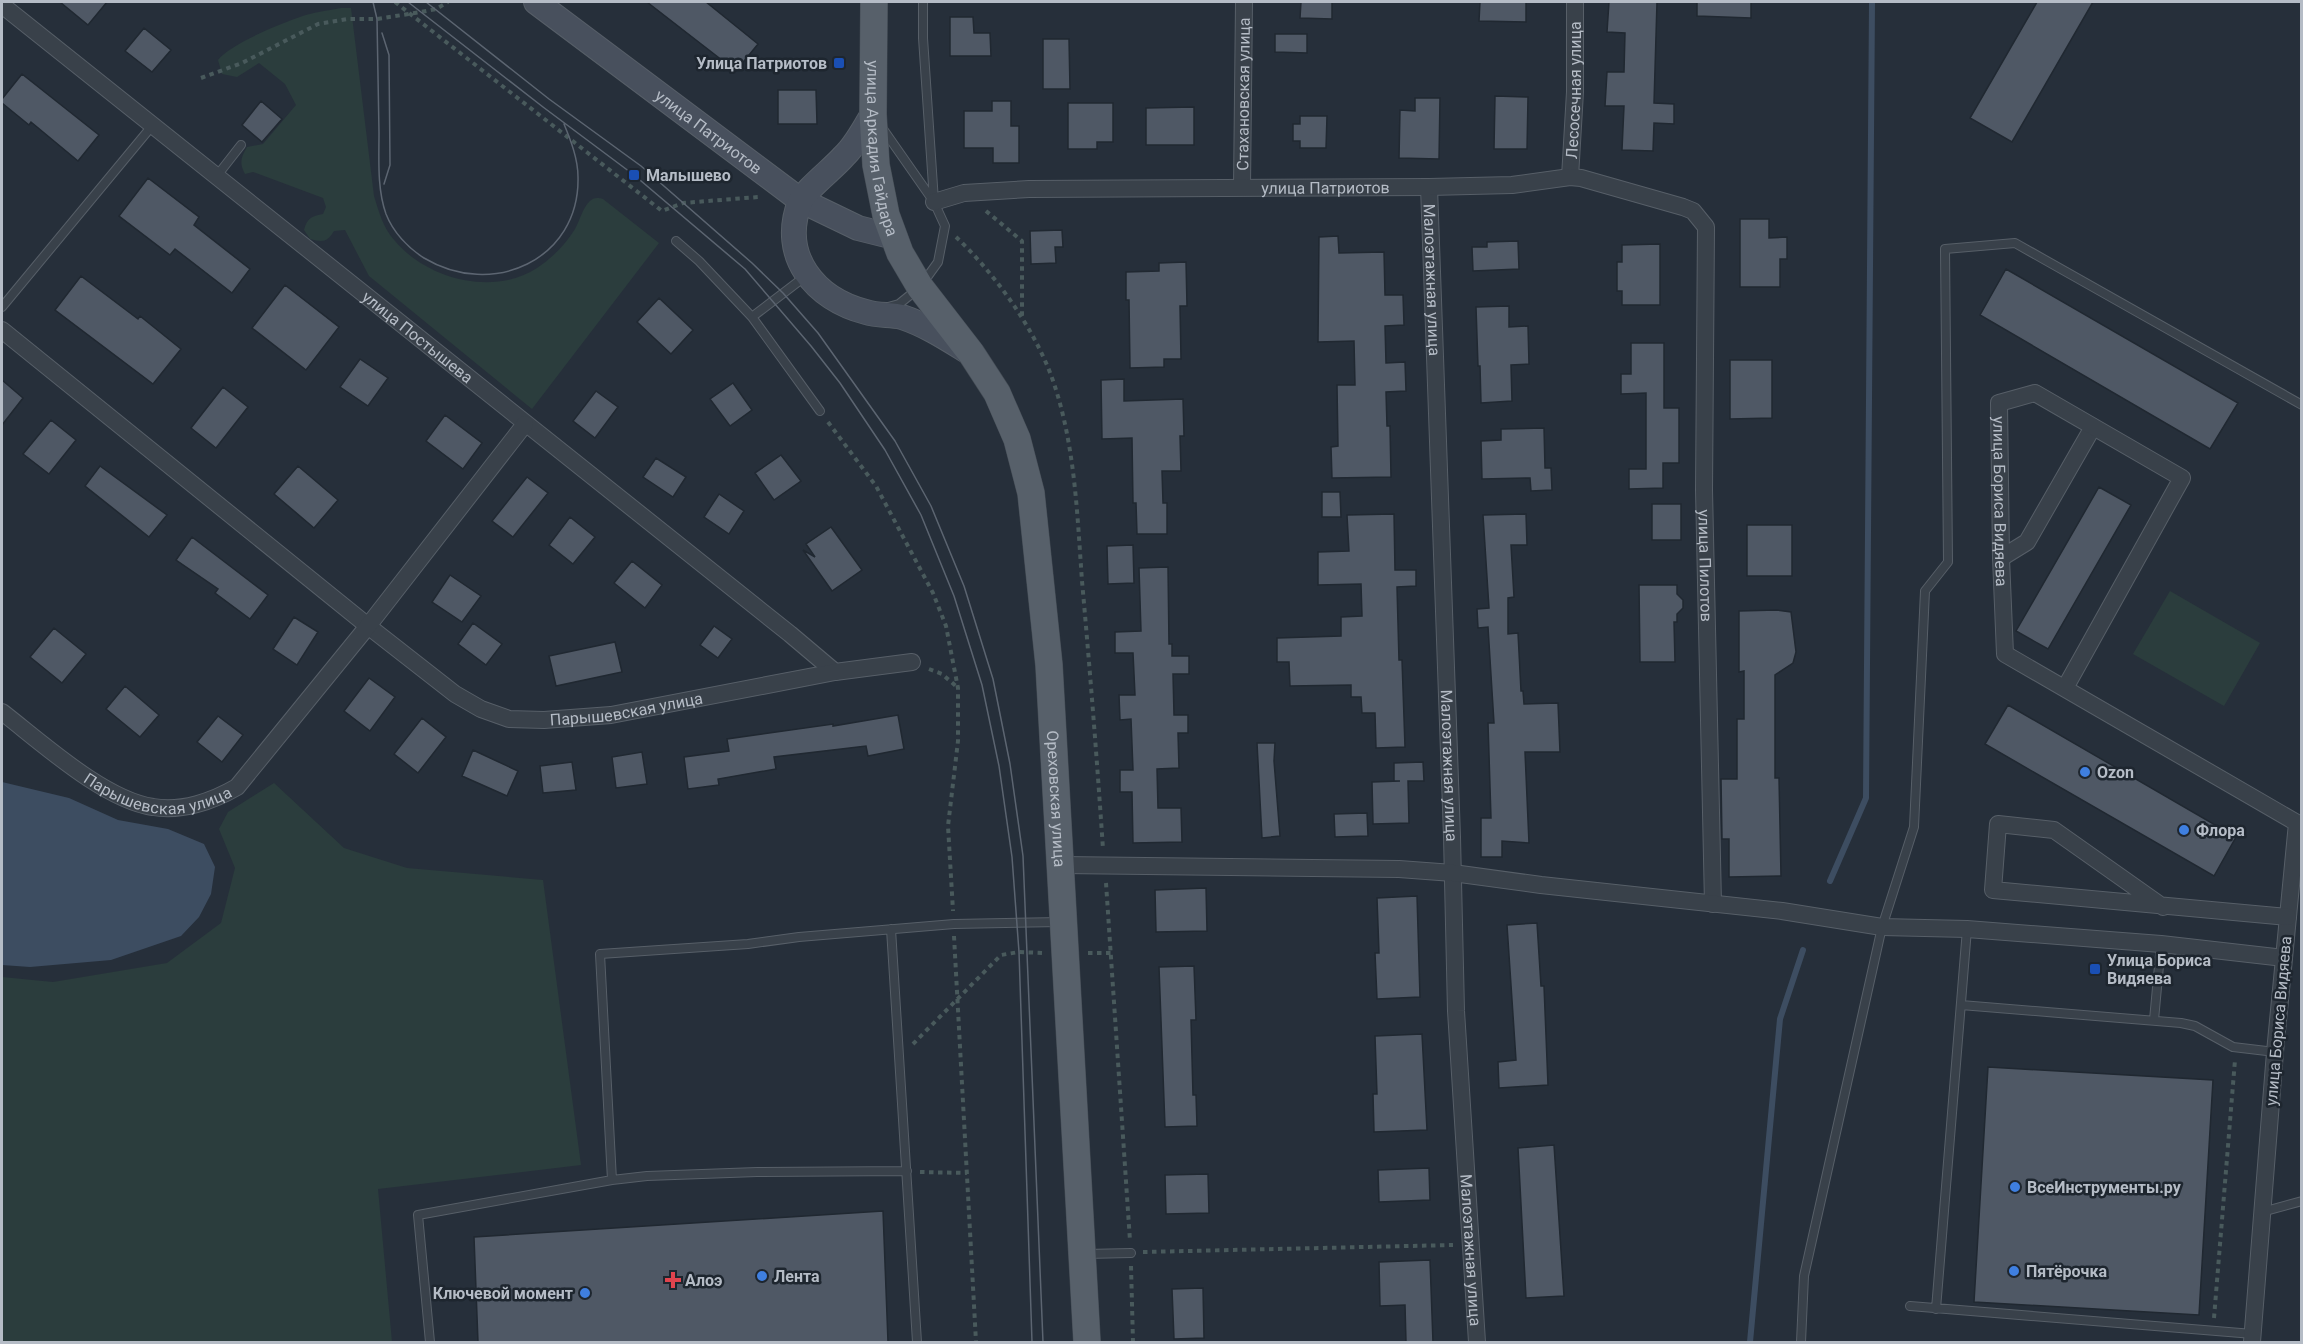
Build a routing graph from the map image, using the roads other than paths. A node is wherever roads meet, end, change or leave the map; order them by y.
1 (536, 2) edge
2 (874, 2) edge
3 (924, 2) edge
4 (1244, 2) edge
5 (1575, 2) edge
6 (2, 4) edge
7 (873, 114) junction
8 (152, 126) junction
9 (241, 145) dead end
10 (216, 177) junction
11 (1570, 177) junction
12 (1242, 187) junction
13 (1429, 187) junction
14 (800, 200) junction
15 (934, 202) junction
16 (1706, 227) joint
17 (894, 237) junction
18 (676, 241) dead end
19 (807, 275) junction
20 (920, 287) junction
21 (2, 307) edge
22 (868, 313) junction
23 (752, 317) junction
24 (2, 330) edge
25 (971, 353) junction
26 (2301, 405) edge
27 (820, 411) dead end
28 (525, 424) junction
29 (2093, 427) junction
30 (2001, 558) junction
31 (368, 626) junction
32 (912, 662) road end
33 (835, 672) junction
34 (2065, 688) junction
35 (2, 712) edge
36 (2299, 824) edge
37 (1062, 865) junction
38 (1453, 873) junction
39 (1713, 904) junction
40 (2163, 907) junction
41 (2288, 917) junction
42 (1064, 922) junction
43 (1882, 927) junction
44 (891, 929) junction
45 (1967, 929) junction
46 (2161, 944) junction
47 (2284, 958) junction
48 (1961, 1005) junction
49 (2154, 1020) junction
50 (2275, 1052) junction
51 (907, 1171) junction
52 (612, 1180) junction
53 (2301, 1201) edge
54 (2262, 1212) junction
55 (1131, 1253) road end
56 (1083, 1254) junction
57 (1910, 1306) dead end
58 (1936, 1309) junction
59 (2252, 1338) edge
60 (430, 1342) edge
61 (917, 1342) edge
62 (1087, 1342) edge
63 (1477, 1342) edge
64 (1802, 1342) edge

1 - 14 main road, улица Патриотов
2 - 7 main road, улица Аркадия Гайдара
3 - 15 lane
4 - 12 street, Стахановская улица
5 - 11 street, Лесосечная улица
6 - 8 street, улица Постышева
7 - 14 main road
7 - 15 lane
7 - 17 main road, улица Аркадия Гайдара
8 - 10 street, улица Постышева
8 - 21 lane
9 - 10 lane
10 - 28 street, улица Постышева
11 - 13 street, улица Патриотов
11 - 16 street, улица Патриотов
12 - 13 street, улица Патриотов
12 - 15 street, улица Патриотов
13 - 38 street, Малоэтажная улица
14 - 17 main road, улица Патриотов
14 - 19 main road
15 - 20 lane
16 - 39 street, улица Пилотов
17 - 20 main road, улица Аркадия Гайдара
18 - 23 lane
19 - 22 main road
19 - 23 lane
20 - 22 lane
20 - 25 main road, Ореховская улица
22 - 25 main road
23 - 27 lane
24 - 31 street, Парышевская улица
25 - 37 main road, Ореховская улица
26 - 43 lane
28 - 31 street, Парышевская улица
28 - 33 street, улица Постышева
29 - 30 street
29 - 30 street, улица Бориса Видяева
29 - 34 street, улица Бориса Видяева
30 - 34 street, улица Бориса Видяева
31 - 33 street, Парышевская улица
31 - 35 street, Парышевская улица
32 - 33 street, Парышевская улица
34 - 36 street, улица Бориса Видяева
36 - 41 street, улица Бориса Видяева
37 - 38 street
37 - 42 main road, Ореховская улица
38 - 39 street
38 - 63 street, Малоэтажная улица
39 - 43 street
40 - 40 street
40 - 41 street
41 - 47 street, улица Бориса Видяева
42 - 44 lane
42 - 56 main road, Ореховская улица
43 - 45 street
43 - 64 lane
44 - 51 lane
44 - 52 lane
45 - 46 street
45 - 48 lane
46 - 47 street
46 - 49 lane
47 - 50 street, улица Бориса Видяева
48 - 49 lane
48 - 58 lane
49 - 50 lane
50 - 54 street, улица Бориса Видяева
51 - 52 lane
51 - 61 lane
52 - 60 lane
53 - 54 lane
54 - 59 street, улица Бориса Видяева
55 - 56 lane
56 - 62 main road, Ореховская улица
57 - 58 lane
58 - 59 lane

